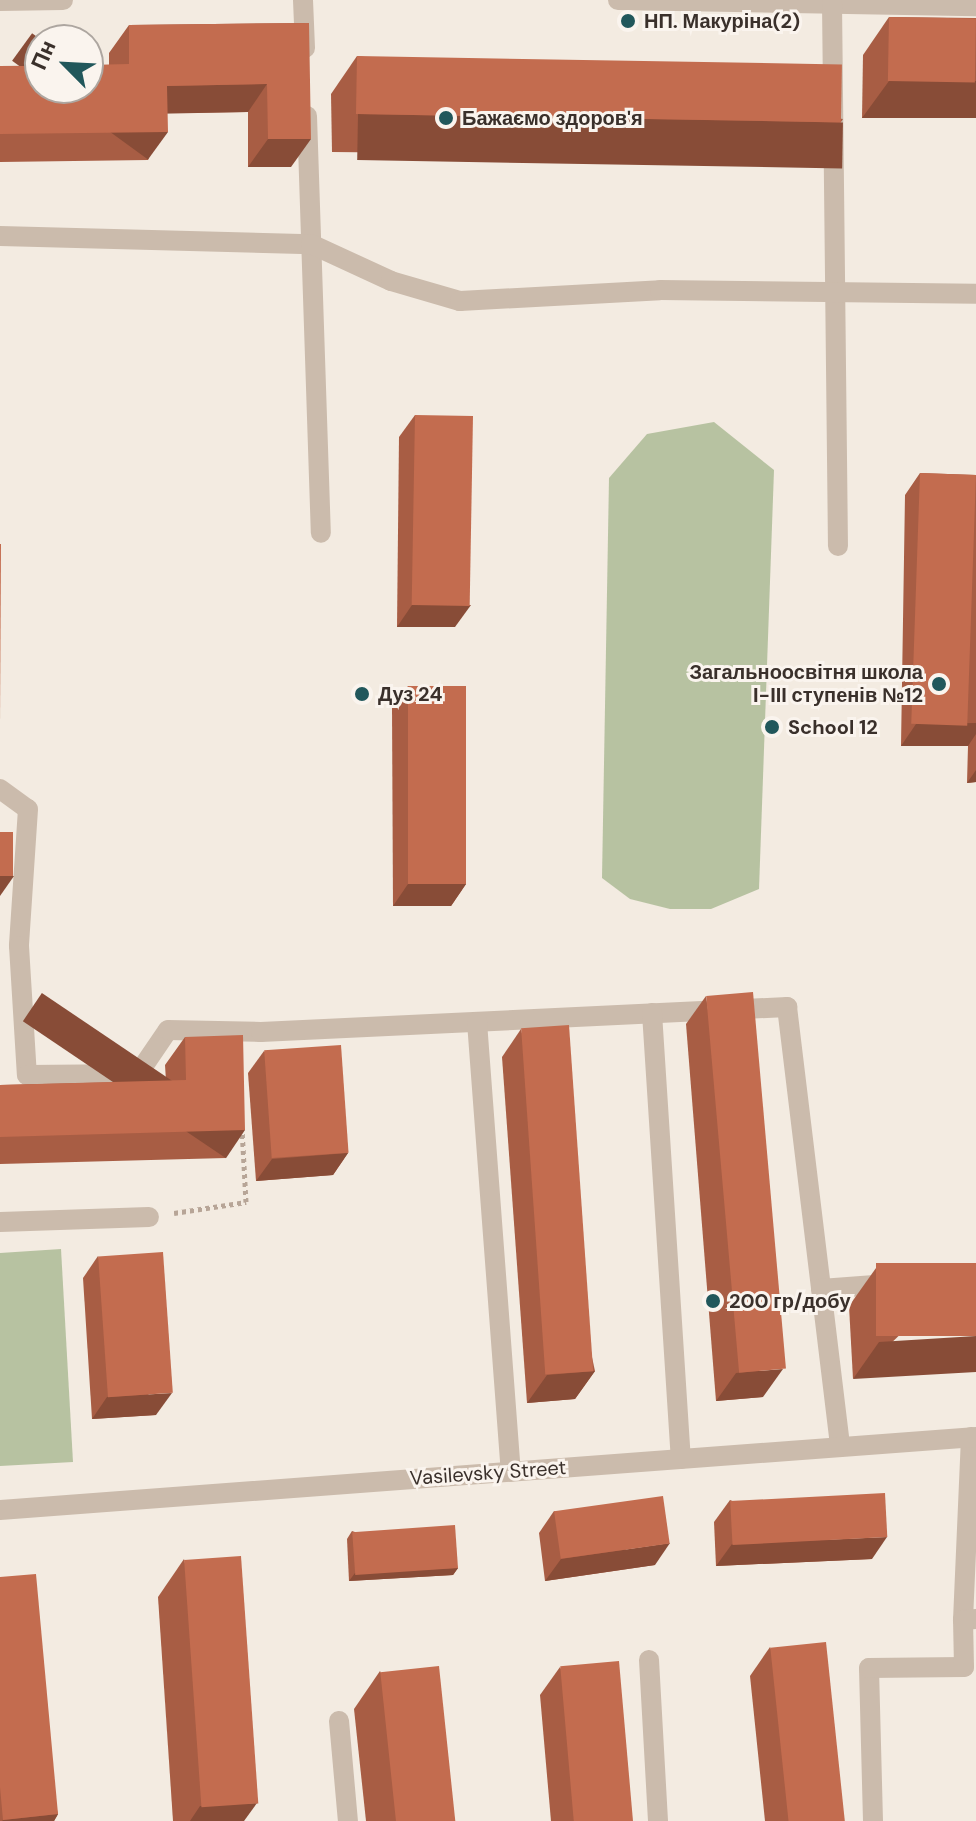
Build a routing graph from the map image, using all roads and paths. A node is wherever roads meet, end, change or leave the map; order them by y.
1 (63, 0) edge
2 (303, 0) edge
3 (618, 0) edge
4 (0, 1) edge
5 (832, 3) junction
6 (976, 6) edge
7 (0, 236) edge
8 (311, 244) junction
9 (834, 290) junction
10 (976, 294) edge
11 (321, 533) dead end
12 (838, 546) dead end
13 (0, 789) edge
14 (652, 1013) junction
15 (477, 1022) junction
16 (242, 1125) edge
17 (149, 1217) joint
18 (0, 1222) edge
19 (914, 1283) edge
20 (821, 1289) junction
21 (974, 1437) edge
22 (840, 1447) junction
23 (681, 1459) junction
24 (511, 1472) junction
25 (0, 1510) edge
26 (970, 1619) edge
27 (649, 1660) dead end
28 (339, 1721) dead end
29 (348, 1821) edge
30 (658, 1821) edge
31 (873, 1821) edge

1 - 4 street
2 - 8 street
3 - 5 street
5 - 6 street
5 - 9 street
7 - 8 street
8 - 9 street
8 - 11 street
9 - 10 street
9 - 12 street
13 - 15 street
14 - 15 street
14 - 20 street
14 - 23 street
15 - 24 street
16 - 17 path
17 - 18 street
19 - 20 street
20 - 22 street
21 - 22 street, Vasilevsky Street
21 - 26 street
22 - 23 street, Vasilevsky Street
23 - 24 street, Vasilevsky Street
24 - 25 street, Vasilevsky Street
26 - 31 street
27 - 30 street
28 - 29 street

